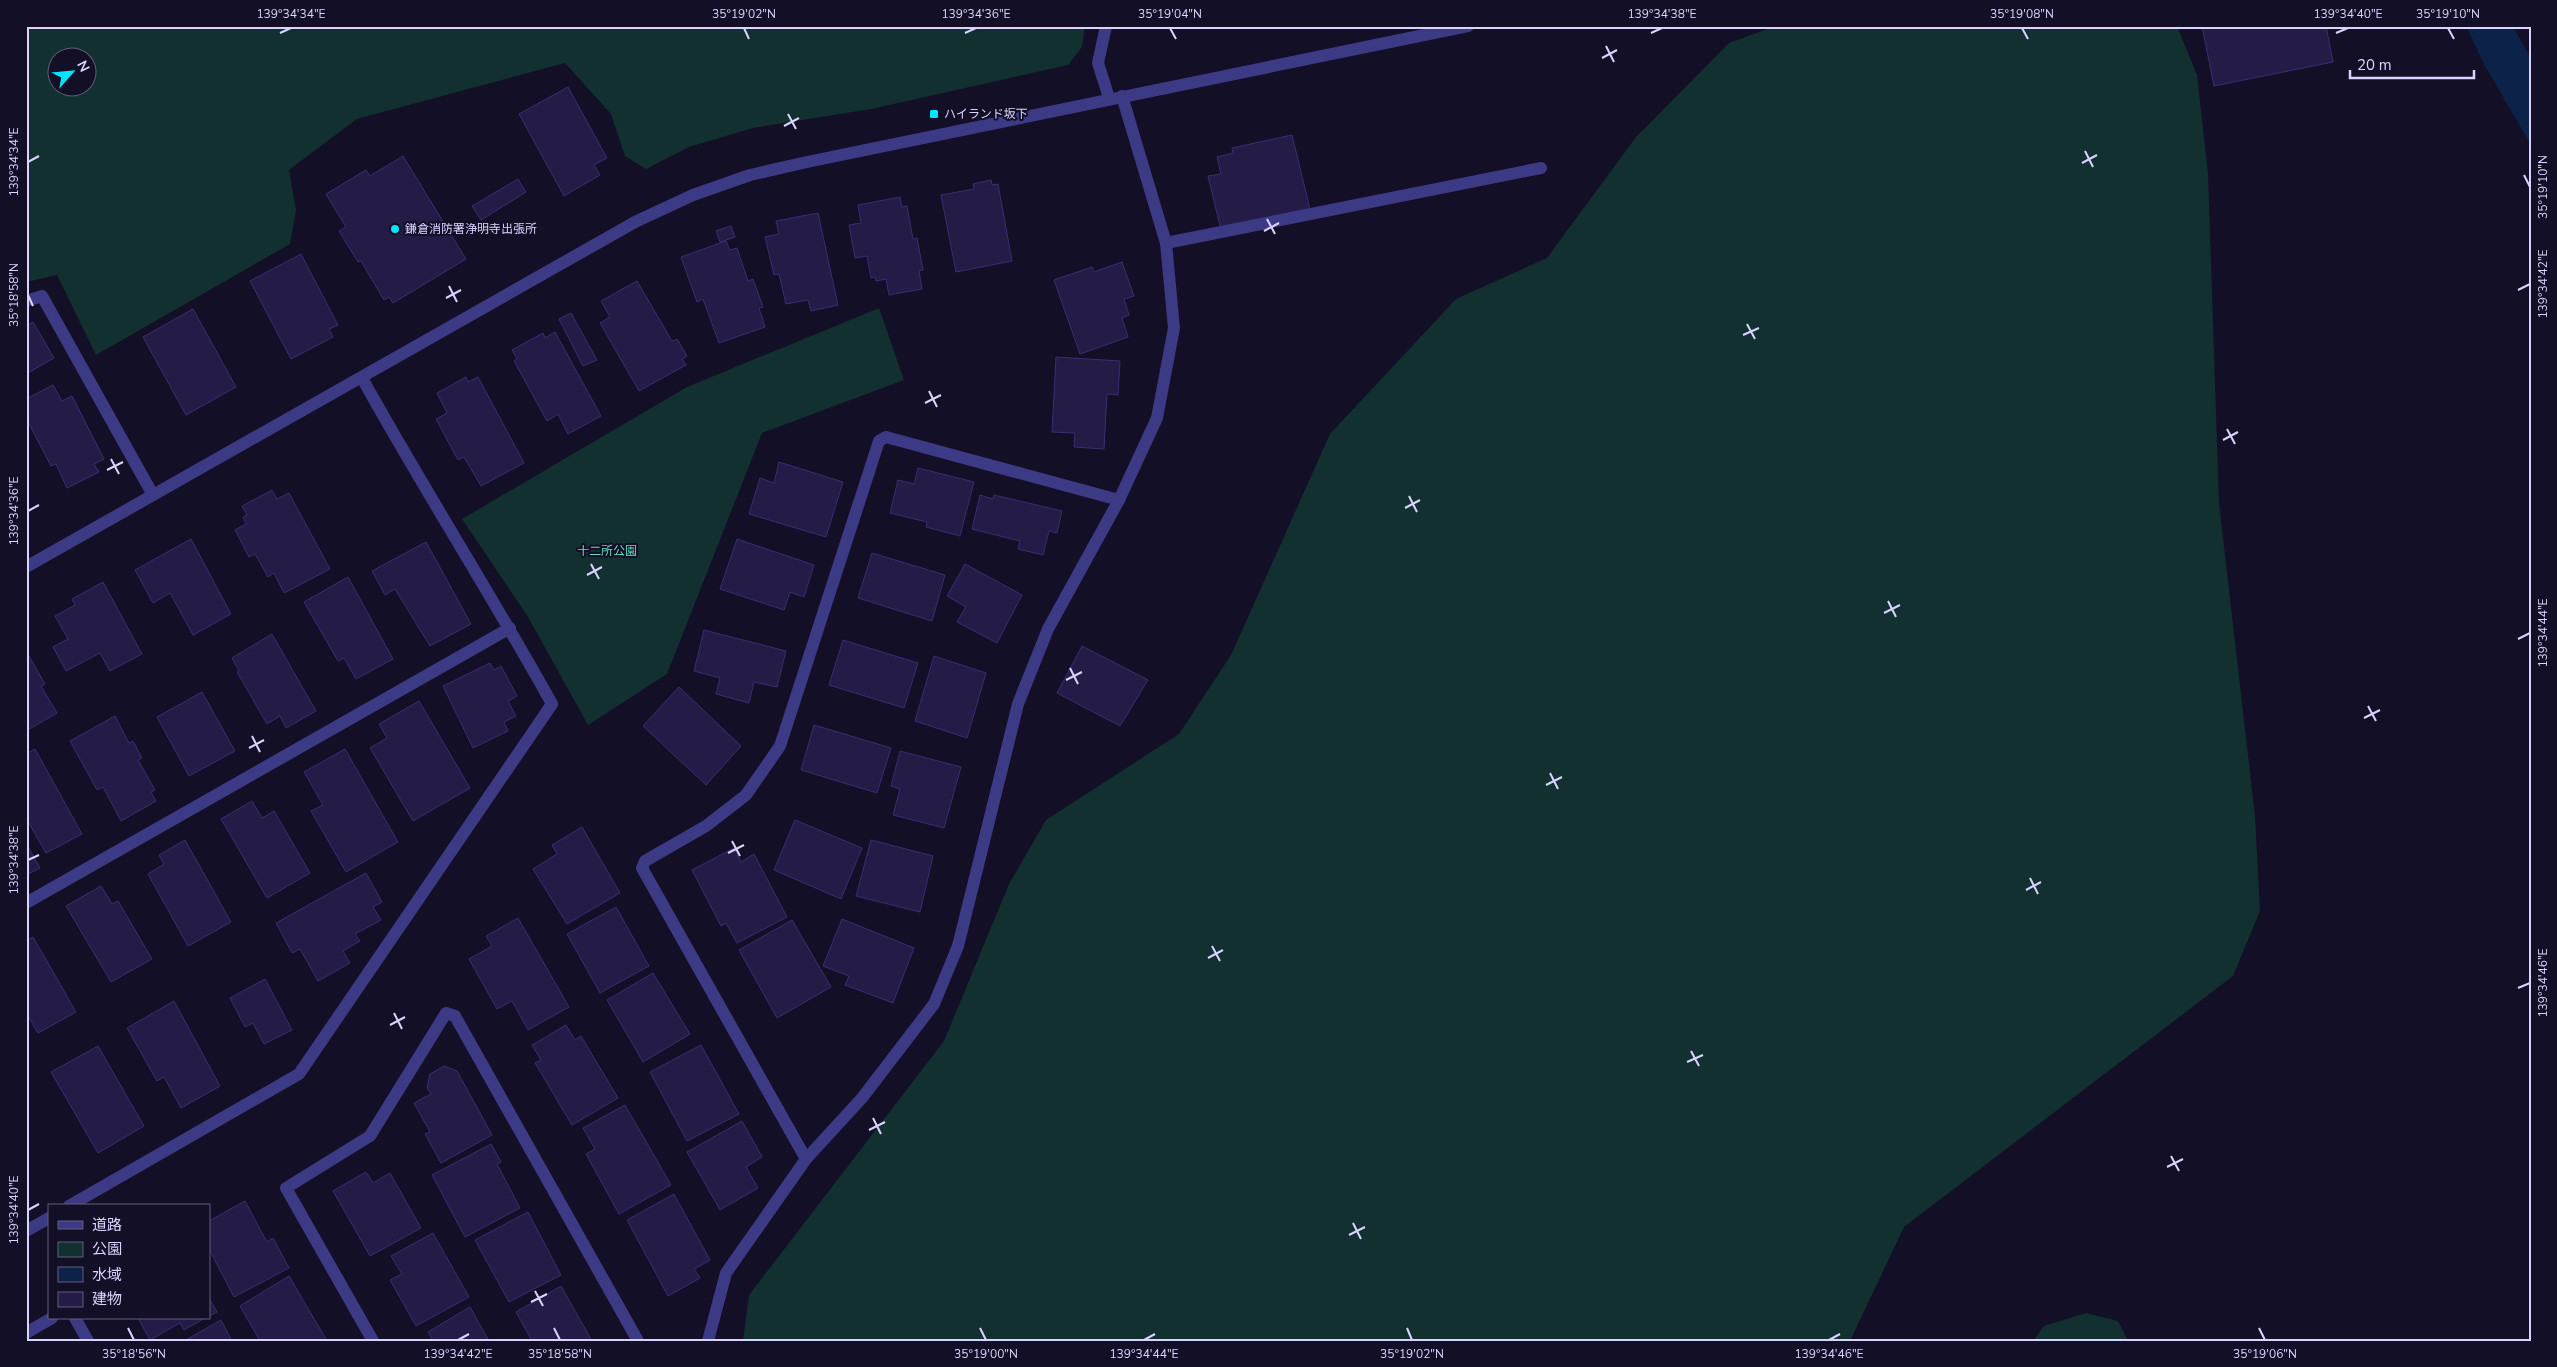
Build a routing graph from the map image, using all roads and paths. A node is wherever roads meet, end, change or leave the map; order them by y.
1 (1106, 26) edge
2 (1468, 26) edge
3 (1116, 97) junction
4 (1541, 168) dead end
5 (1166, 243) junction
6 (26, 301) edge
7 (362, 378) junction
8 (153, 495) junction
9 (1119, 500) junction
10 (26, 567) edge
11 (510, 628) junction
12 (26, 903) edge
13 (806, 1159) junction
14 (73, 1204) edge
15 (48, 1219) edge
16 (26, 1231) edge
17 (49, 1320) edge
18 (76, 1320) edge
19 (26, 1333) edge
20 (88, 1341) edge
21 (373, 1341) edge
22 (638, 1341) edge
23 (708, 1341) edge

1 - 3 street
2 - 3 street
3 - 5 street
3 - 7 street
4 - 5 street
5 - 9 street
6 - 8 street
7 - 8 street
7 - 11 street
8 - 10 street
9 - 13 street
9 - 13 street
11 - 12 street
11 - 14 street
13 - 23 street
15 - 16 street
17 - 19 street
18 - 20 street
21 - 22 street

